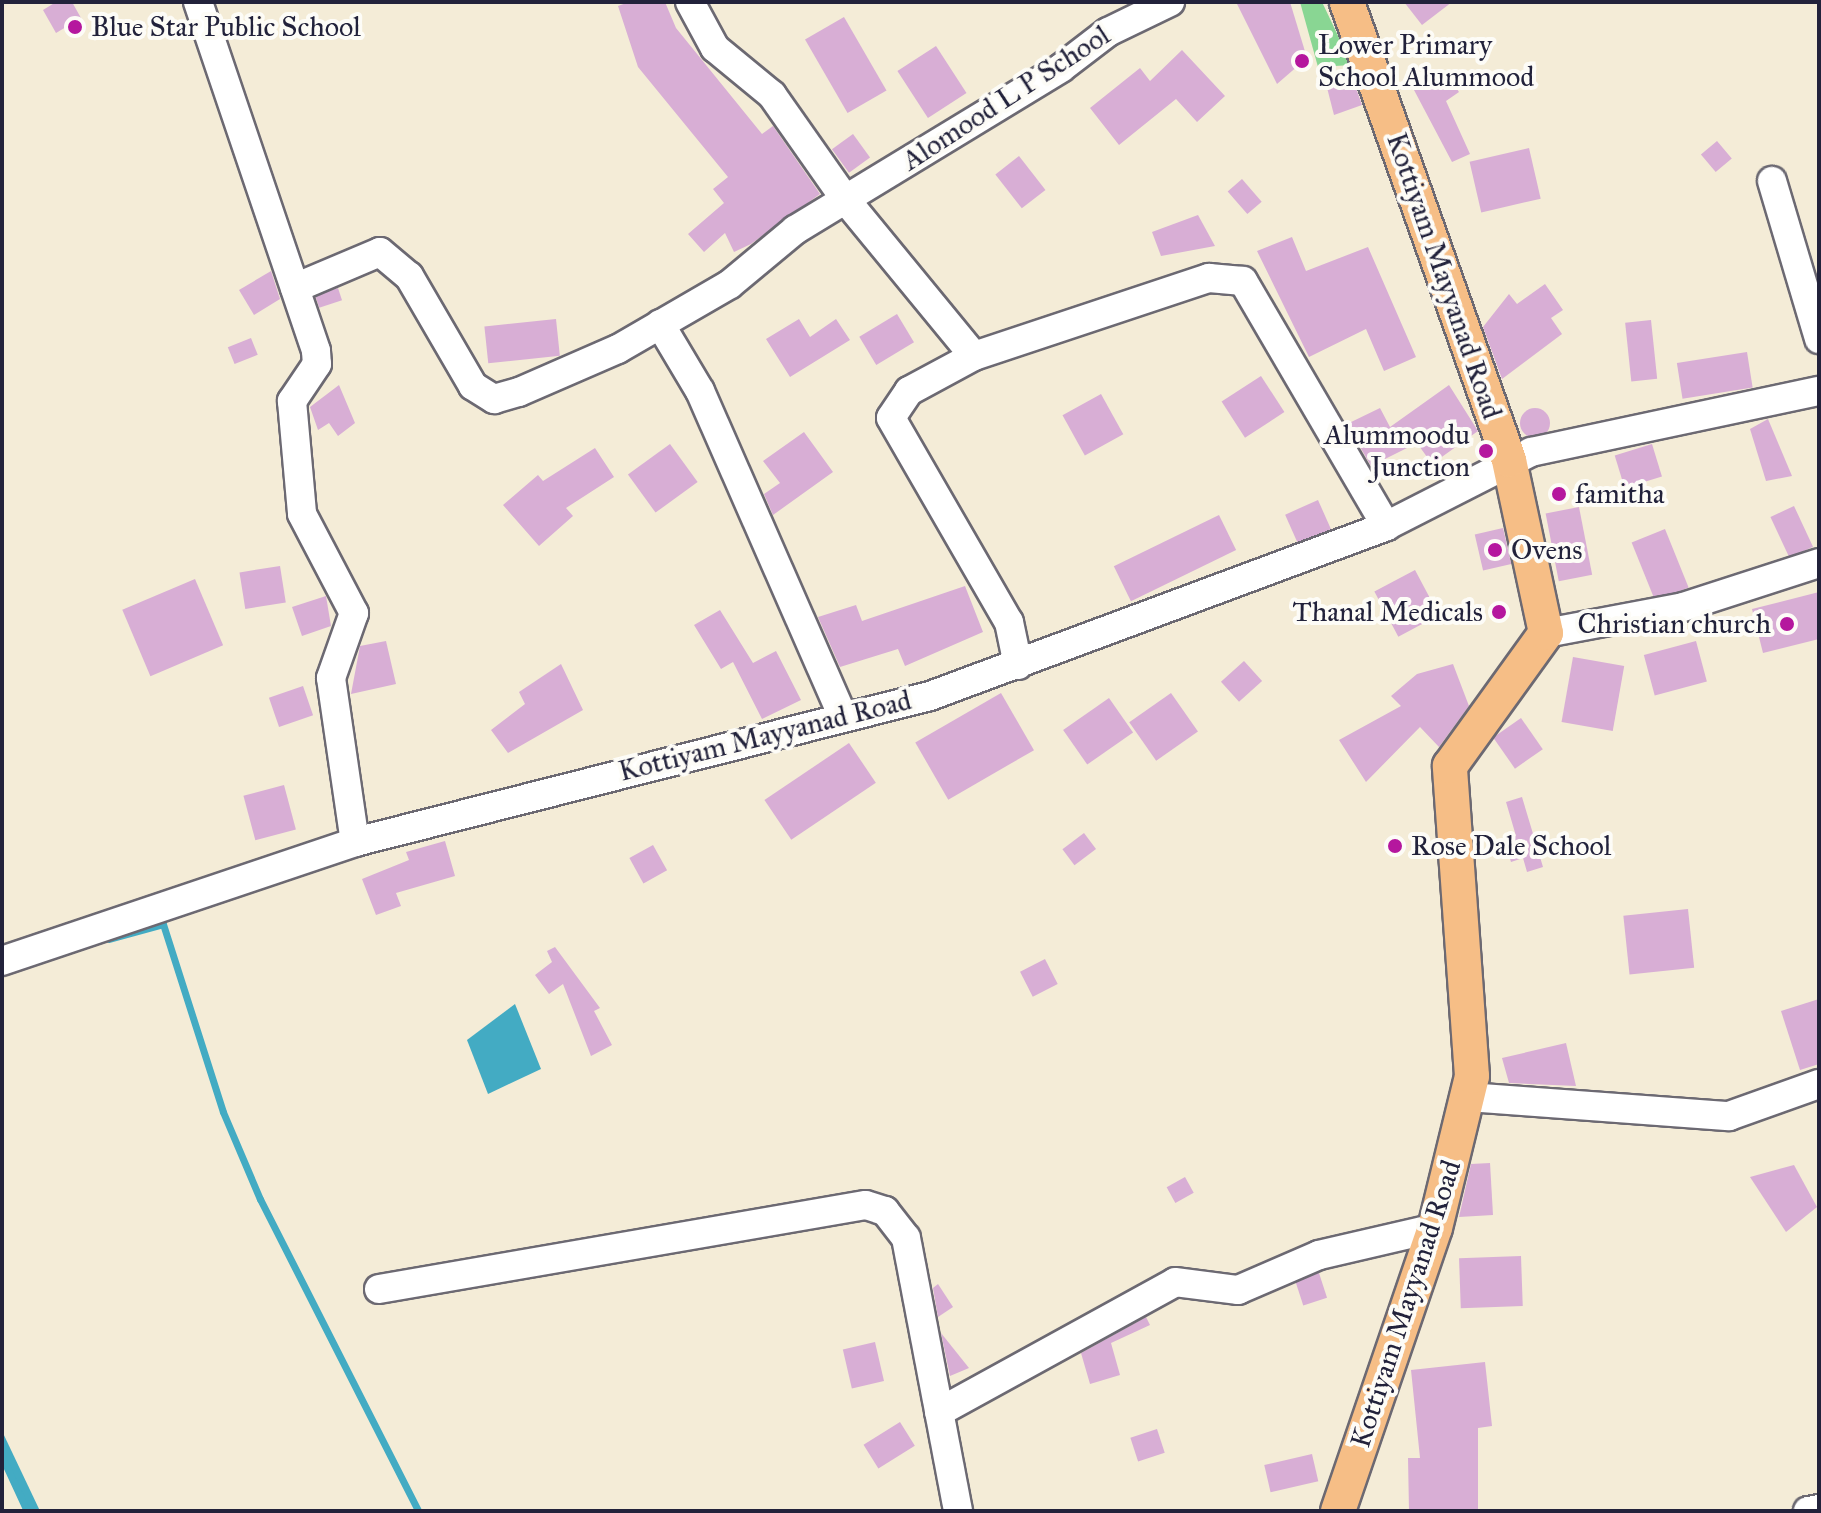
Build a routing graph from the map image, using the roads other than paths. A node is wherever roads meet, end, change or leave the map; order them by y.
1 (198, 2) edge
2 (690, 2) edge
3 (1170, 2) edge
4 (1347, 2) edge
5 (1772, 181) dead end
6 (845, 199) junction
7 (295, 288) junction
8 (660, 324) junction
9 (1819, 339) edge
10 (974, 356) junction
11 (1819, 391) edge
12 (1509, 460) junction
13 (1386, 526) junction
14 (1819, 563) edge
15 (1546, 633) junction
16 (1018, 665) junction
17 (843, 717) junction
18 (355, 842) junction
19 (2, 961) edge
20 (1819, 1084) edge
21 (1468, 1097) junction
22 (1435, 1228) junction
23 (379, 1289) dead end
24 (939, 1412) junction
25 (1819, 1509) edge
26 (958, 1511) edge
27 (1338, 1511) edge
28 (1808, 1511) edge

1 - 7 street
2 - 6 street
3 - 6 street, Alomood L P School
4 - 12 main road, Kottiyam Mayyanad Road
5 - 9 street
6 - 8 street, Alomood L P School
6 - 10 street
7 - 8 street, Alomood L P School
7 - 18 street
8 - 17 street
10 - 13 street
10 - 16 street
11 - 12 street, Kottiyam Mayyanad Road
12 - 13 street, Kottiyam Mayyanad Road
12 - 15 main road, Kottiyam Mayyanad Road
13 - 16 street, Kottiyam Mayyanad Road
14 - 15 street
15 - 21 main road, Kottiyam Mayyanad Road
16 - 17 street, Kottiyam Mayyanad Road
17 - 18 street, Kottiyam Mayyanad Road
18 - 19 street, Kottiyam Mayyanad Road
20 - 21 street
21 - 22 main road, Kottiyam Mayyanad Road
22 - 24 street
22 - 27 main road, Kottiyam Mayyanad Road
23 - 24 street
24 - 26 street
25 - 28 street

